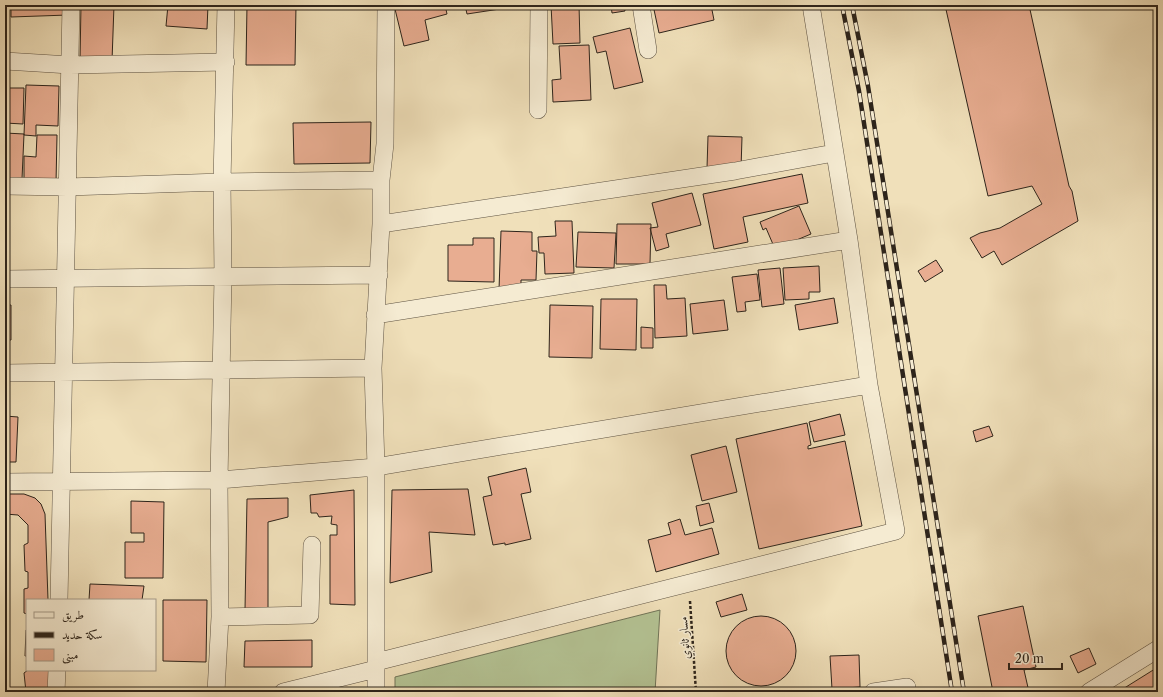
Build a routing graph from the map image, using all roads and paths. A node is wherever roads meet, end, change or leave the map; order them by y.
1 (70, 5) edge
2 (226, 5) edge
3 (386, 5) edge
4 (539, 5) edge
5 (641, 5) edge
6 (811, 5) edge
7 (648, 50) dead end
8 (5, 61) edge
9 (226, 62) junction
10 (70, 65) junction
11 (538, 110) dead end
12 (834, 153) junction
13 (381, 180) junction
14 (222, 182) junction
15 (5, 186) edge
16 (66, 187) junction
17 (381, 224) junction
18 (850, 240) junction
19 (379, 275) junction
20 (223, 277) junction
21 (5, 279) edge
22 (66, 279) junction
23 (375, 315) junction
24 (373, 368) junction
25 (222, 370) junction
26 (64, 372) junction
27 (5, 373) edge
28 (869, 385) junction
29 (376, 468) junction
30 (219, 480) junction
31 (5, 482) edge
32 (62, 482) junction
33 (312, 545) dead end
34 (689, 583) junction
35 (59, 599) edge
36 (220, 617) junction
37 (1158, 649) edge
38 (376, 666) junction
39 (57, 671) edge
40 (1098, 690) edge
41 (56, 692) edge
42 (216, 692) edge
43 (283, 692) edge
44 (376, 692) edge
45 (696, 692) edge
46 (873, 692) edge
47 (907, 692) edge

1 - 10 street
2 - 9 street
3 - 13 street
4 - 11 street
5 - 7 street
6 - 12 street
8 - 10 street
9 - 10 street
9 - 14 street
10 - 16 street
12 - 17 street
12 - 18 street
13 - 14 street
13 - 17 street
14 - 16 street
14 - 20 street
15 - 16 street
16 - 22 street
17 - 19 street
18 - 23 street
18 - 28 street
19 - 20 street
19 - 23 street
20 - 22 street
20 - 25 street
21 - 22 street
22 - 26 street
23 - 24 street
24 - 25 street
24 - 29 street
25 - 26 street
25 - 30 street
26 - 27 street
26 - 32 street
28 - 29 street
28 - 34 street
29 - 30 street
29 - 38 street
30 - 32 street
30 - 36 street
31 - 32 street
32 - 35 street
33 - 36 street
34 - 38 street
34 - 45 path, مسار ثانوي
36 - 42 street
37 - 40 street
38 - 43 street
38 - 44 street
39 - 41 street
46 - 47 street

